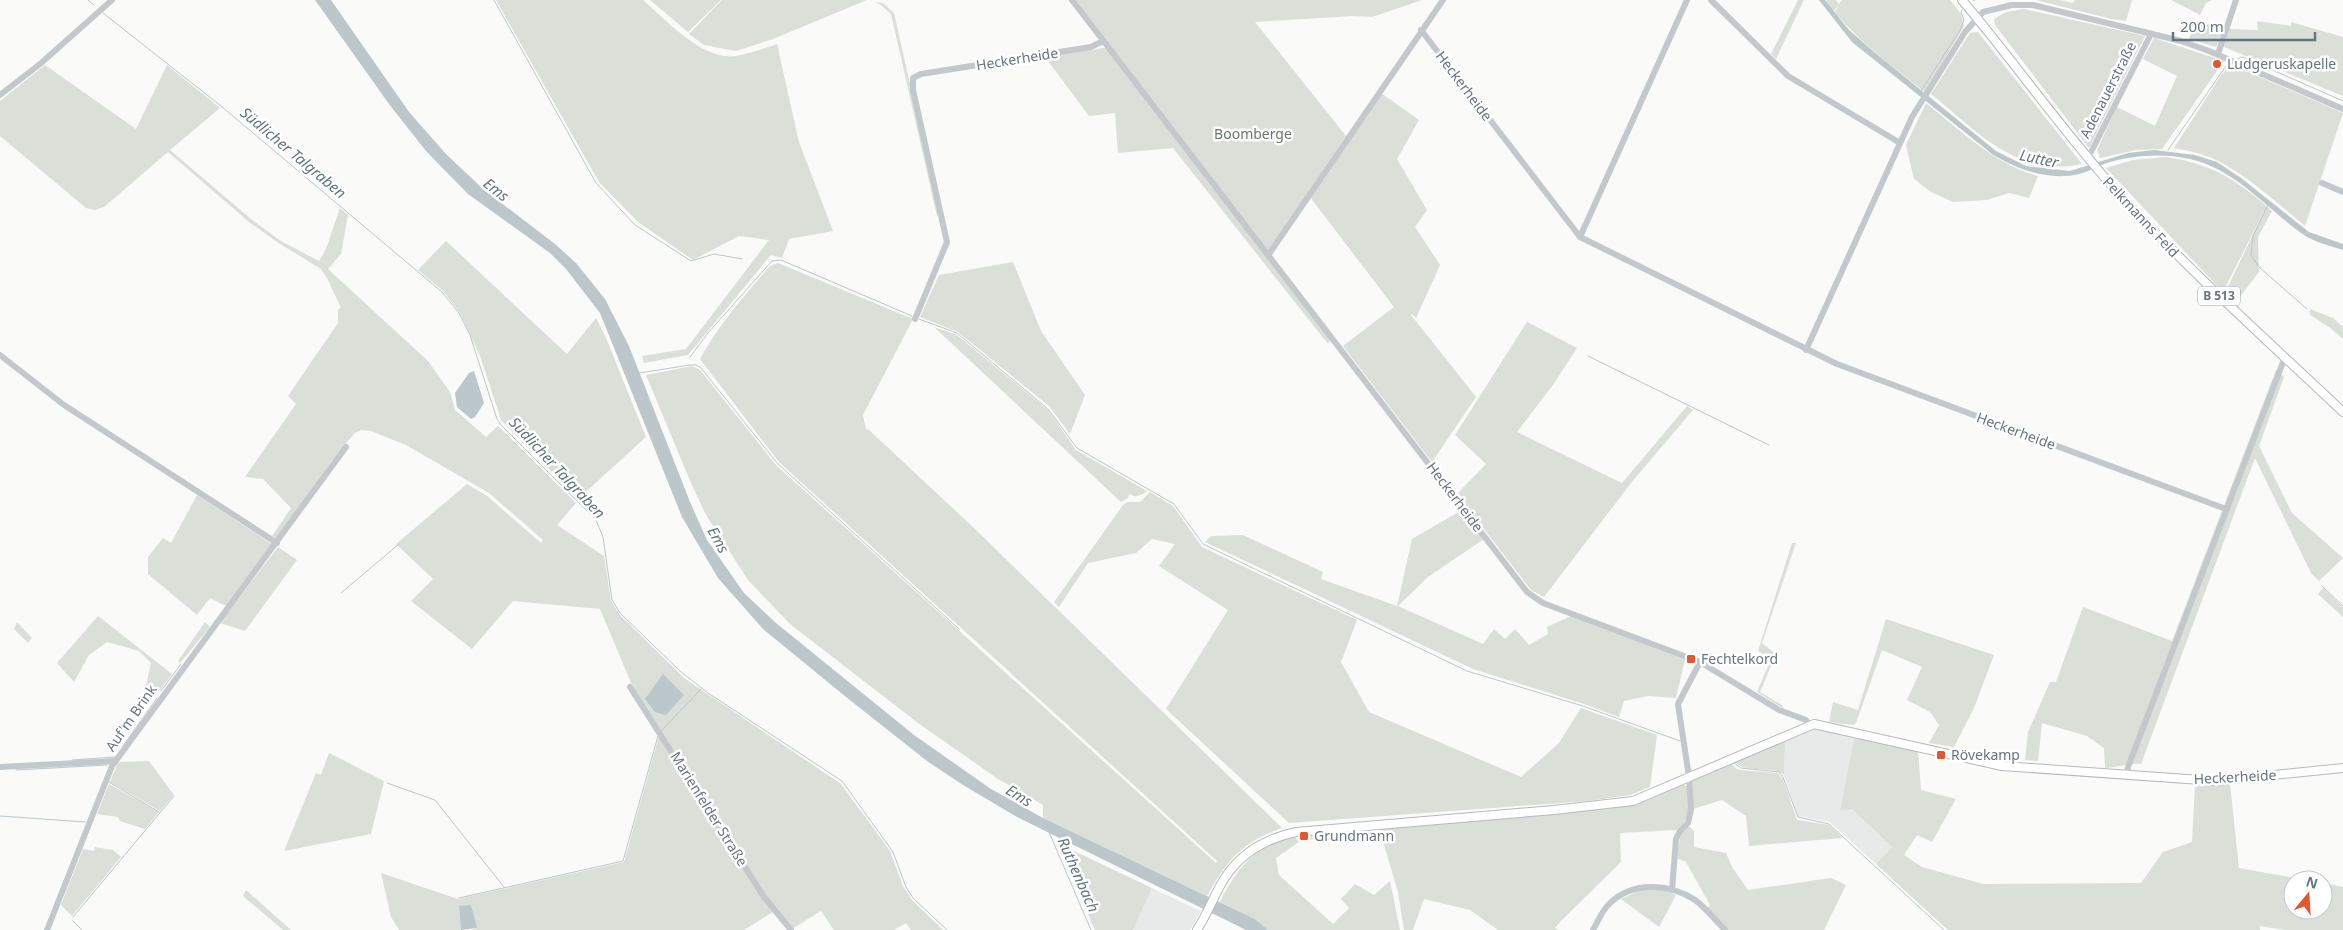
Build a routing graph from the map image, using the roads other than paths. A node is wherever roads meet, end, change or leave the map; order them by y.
1 (112, 0) edge
2 (1072, 0) edge
3 (1443, 0) edge
4 (1687, 0) edge
5 (1711, 0) edge
6 (1962, 0) edge
7 (2236, 0) edge
8 (1977, 18) junction
9 (1421, 30) junction
10 (2151, 34) junction
11 (1103, 41) junction
12 (2218, 54) junction
13 (0, 95) edge
14 (2343, 109) edge
15 (1900, 143) junction
16 (2088, 158) junction
17 (2322, 183) dead end
18 (2343, 192) edge
19 (1580, 237) junction
20 (1269, 254) junction
21 (915, 319) dead end
22 (1806, 350) junction
23 (0, 355) edge
24 (2285, 357) junction
25 (2343, 412) edge
26 (346, 447) dead end
27 (2226, 509) junction
28 (277, 543) junction
29 (1700, 662) junction
30 (630, 687) dead end
31 (1809, 725) junction
32 (116, 761) junction
33 (0, 767) edge
34 (2343, 768) edge
35 (2127, 775) junction
36 (1689, 777) junction
37 (1672, 890) junction
38 (47, 930) edge
39 (791, 930) edge
40 (1197, 930) edge
41 (1593, 930) edge
42 (1725, 930) edge

1 - 13 street
2 - 11 street
3 - 9 street
4 - 19 street
5 - 15 street
6 - 8 main road, Pelkmanns Feld / B 513
7 - 12 street
8 - 10 street, Adenauerstraße
8 - 15 street
8 - 16 main road, Pelkmanns Feld / B 513
9 - 19 street, Heckerheide
9 - 20 street
10 - 12 street, Adenauerstraße
10 - 16 street, Adenauerstraße
11 - 20 street, Heckerheide
11 - 21 street, Heckerheide
12 - 14 street, Adenauerstraße
15 - 22 street
16 - 24 main road, Pelkmanns Feld / B 513
17 - 18 street
19 - 22 street, Heckerheide
20 - 29 street, Heckerheide
22 - 27 street, Heckerheide
23 - 28 street
24 - 25 main road, Pelkmanns Feld / B 513
24 - 27 street
26 - 28 street, Auf'm Brink
27 - 35 street
28 - 32 street, Auf'm Brink
29 - 31 street, Heckerheide
29 - 36 street
30 - 39 street, Marienfelder Straße
31 - 35 main road, Heckerheide
31 - 36 main road, Heckerheide
32 - 33 street
32 - 38 street, Auf'm Brink
34 - 35 main road, Heckerheide
36 - 37 street
36 - 40 main road, Heckerheide
37 - 41 street
37 - 42 street

